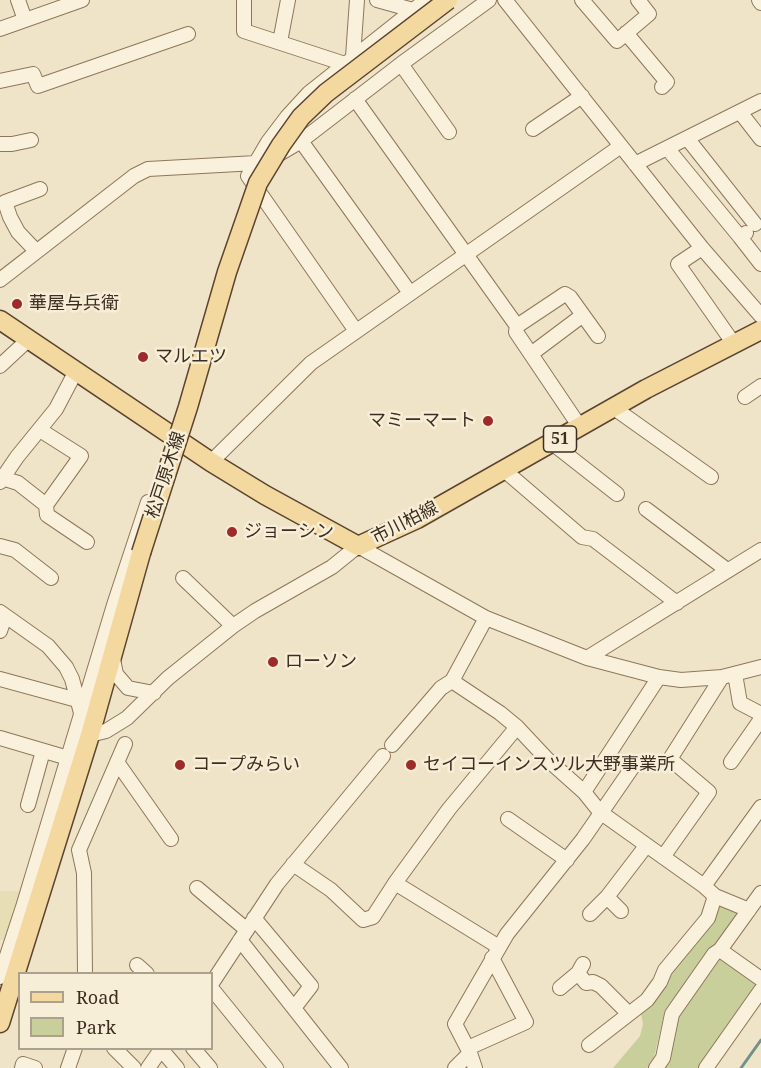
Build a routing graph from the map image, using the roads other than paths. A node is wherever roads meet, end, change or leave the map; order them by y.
1 (18, 0) edge
2 (82, 0) edge
3 (244, 0) edge
4 (288, 0) edge
5 (357, 0) edge
6 (377, 0) edge
7 (426, 0) edge
8 (448, 0) edge
9 (489, 0) edge
10 (506, 0) edge
11 (582, 0) edge
12 (638, 0) edge
13 (413, 10) junction
14 (25, 20) junction
15 (0, 29) edge
16 (626, 33) junction
17 (188, 34) dead end
18 (280, 42) junction
19 (349, 60) junction
20 (401, 64) junction
21 (324, 80) junction
22 (0, 81) edge
23 (662, 87) dead end
24 (582, 96) junction
25 (353, 101) junction
26 (761, 101) edge
27 (740, 112) junction
28 (533, 129) dead end
29 (449, 132) dead end
30 (687, 138) junction
31 (761, 139) edge
32 (31, 140) dead end
33 (301, 141) junction
34 (0, 144) edge
35 (621, 146) junction
36 (667, 148) junction
37 (256, 164) junction
38 (635, 164) junction
39 (39, 189) dead end
40 (758, 222) edge
41 (740, 237) junction
42 (702, 248) junction
43 (36, 251) junction
44 (464, 255) junction
45 (761, 264) edge
46 (0, 280) edge
47 (410, 293) junction
48 (583, 315) junction
49 (761, 316) edge
50 (0, 320) edge
51 (517, 326) junction
52 (356, 330) junction
53 (761, 330) edge
54 (598, 336) dead end
55 (29, 339) junction
56 (734, 344) junction
57 (531, 354) junction
58 (0, 366) edge
59 (76, 370) junction
60 (761, 386) edge
61 (745, 397) dead end
62 (614, 408) junction
63 (580, 427) junction
64 (40, 430) junction
65 (552, 443) junction
66 (211, 462) junction
67 (504, 470) junction
68 (711, 477) dead end
69 (1, 480) edge
70 (617, 494) dead end
71 (148, 502) dead end
72 (46, 505) junction
73 (646, 509) dead end
74 (87, 542) dead end
75 (0, 546) edge
76 (358, 546) junction
77 (761, 550) edge
78 (727, 570) junction
79 (51, 578) dead end
80 (183, 578) dead end
81 (677, 603) junction
82 (3, 614) edge
83 (486, 618) junction
84 (233, 626) junction
85 (0, 631) edge
86 (115, 642) junction
87 (587, 658) junction
88 (761, 667) edge
89 (728, 675) junction
90 (659, 677) junction
91 (0, 679) edge
92 (452, 681) junction
93 (154, 693) junction
94 (79, 707) junction
95 (761, 714) edge
96 (761, 719) edge
97 (517, 728) junction
98 (90, 735) junction
99 (0, 738) edge
100 (125, 744) dead end
101 (43, 751) junction
102 (68, 758) junction
103 (117, 762) junction
104 (732, 762) dead end
105 (634, 765) dead end
106 (584, 792) junction
107 (28, 805) dead end
108 (761, 807) edge
109 (600, 812) junction
110 (508, 819) dead end
111 (171, 839) dead end
112 (646, 846) junction
113 (663, 856) junction
114 (567, 860) junction
115 (292, 864) junction
116 (395, 883) junction
117 (197, 888) dead end
118 (709, 891) junction
119 (761, 893) edge
120 (607, 897) junction
121 (29, 909) junction
122 (749, 909) junction
123 (621, 911) dead end
124 (590, 914) dead end
125 (247, 929) junction
126 (720, 950) junction
127 (495, 953) junction
128 (85, 972) edge
129 (0, 977) edge
130 (761, 979) edge
131 (213, 981) edge
132 (560, 988) dead end
133 (213, 990) edge
134 (761, 990) edge
135 (294, 1008) junction
136 (629, 1014) junction
137 (0, 1023) edge
138 (589, 1045) dead end
139 (74, 1050) edge
140 (116, 1050) edge
141 (160, 1050) edge
142 (162, 1050) edge
143 (195, 1050) edge
144 (469, 1051) junction
145 (22, 1068) edge
146 (35, 1068) edge
147 (68, 1068) edge
148 (134, 1068) edge
149 (148, 1068) edge
150 (177, 1068) edge
151 (210, 1068) edge
152 (276, 1068) edge
153 (341, 1068) edge
154 (455, 1068) edge
155 (475, 1068) edge
156 (656, 1068) edge
157 (706, 1068) edge

1 - 14 street
2 - 14 street
3 - 18 street
4 - 18 street
5 - 19 street
6 - 13 street
7 - 13 street
8 - 86 main road, 松戸原木線, bridge
9 - 20 street
10 - 24 street
11 - 16 street
12 - 16 street
13 - 19 street
14 - 15 street
16 - 23 street
17 - 22 street
18 - 19 street
19 - 21 street
20 - 25 street
20 - 29 street
21 - 25 street
21 - 37 street
24 - 28 street
24 - 35 street
25 - 33 street
25 - 44 street
26 - 27 street
27 - 30 street
27 - 31 street
30 - 36 street
30 - 40 street
32 - 34 street
33 - 37 street
33 - 47 street
35 - 38 street
35 - 44 street
36 - 38 street
36 - 41 street
37 - 43 street
37 - 52 street
38 - 42 street
39 - 43 street
40 - 41 street
41 - 45 street
42 - 49 street
42 - 56 street
43 - 46 street
44 - 47 street
44 - 51 street
47 - 52 street
48 - 51 street
48 - 54 street
48 - 57 street
50 - 55 main road, 市川柏線
51 - 57 street
52 - 66 street
53 - 56 main road, 市川柏線 / 51
55 - 58 street
55 - 59 main road, 市川柏線
56 - 62 main road, 市川柏線 / 51
57 - 63 street
59 - 64 street
59 - 66 main road, 市川柏線
60 - 61 street
62 - 63 main road, 市川柏線 / 51
62 - 68 street
63 - 65 main road, 市川柏線 / 51
64 - 69 street
64 - 72 street
65 - 67 main road, 市川柏線 / 51
65 - 70 street
66 - 76 main road, 市川柏線
67 - 76 main road, 市川柏線 / 51
67 - 81 street
69 - 72 street
71 - 94 street
72 - 74 street
73 - 78 street
75 - 79 street
76 - 83 street
76 - 84 street
77 - 78 street
78 - 81 street
80 - 84 street
81 - 87 street
82 - 85 street
82 - 94 street
83 - 87 street
83 - 92 street
84 - 93 street
86 - 93 street
86 - 98 main road, 松戸原木線
87 - 90 street
88 - 89 street
89 - 90 street
89 - 95 street
89 - 113 street
90 - 106 street
91 - 94 street
92 - 97 street
92 - 115 street
93 - 98 street
94 - 102 street
96 - 104 street
97 - 106 street
97 - 116 street
98 - 121 main road, 松戸原木線
99 - 101 street
100 - 103 street
101 - 102 street
101 - 107 street
102 - 121 street
103 - 111 street
103 - 128 street
105 - 109 street
106 - 109 street
108 - 118 street
109 - 112 street
109 - 114 street
110 - 114 street
112 - 113 street
112 - 120 street
113 - 118 street
114 - 127 street
115 - 116 street
115 - 125 street
116 - 127 street
117 - 125 street
118 - 122 street
118 - 136 street
119 - 122 street
120 - 123 street
120 - 124 street
121 - 129 street
121 - 137 main road, 松戸原木線
122 - 126 street
125 - 131 street
125 - 135 street
125 - 135 street
126 - 130 street
126 - 156 street
127 - 144 street
127 - 144 street
132 - 136 street
133 - 152 street
134 - 157 street
135 - 153 street
136 - 138 street
139 - 147 street
140 - 148 street
141 - 149 street
142 - 150 street
143 - 151 street
144 - 154 street
144 - 155 street
145 - 146 street

